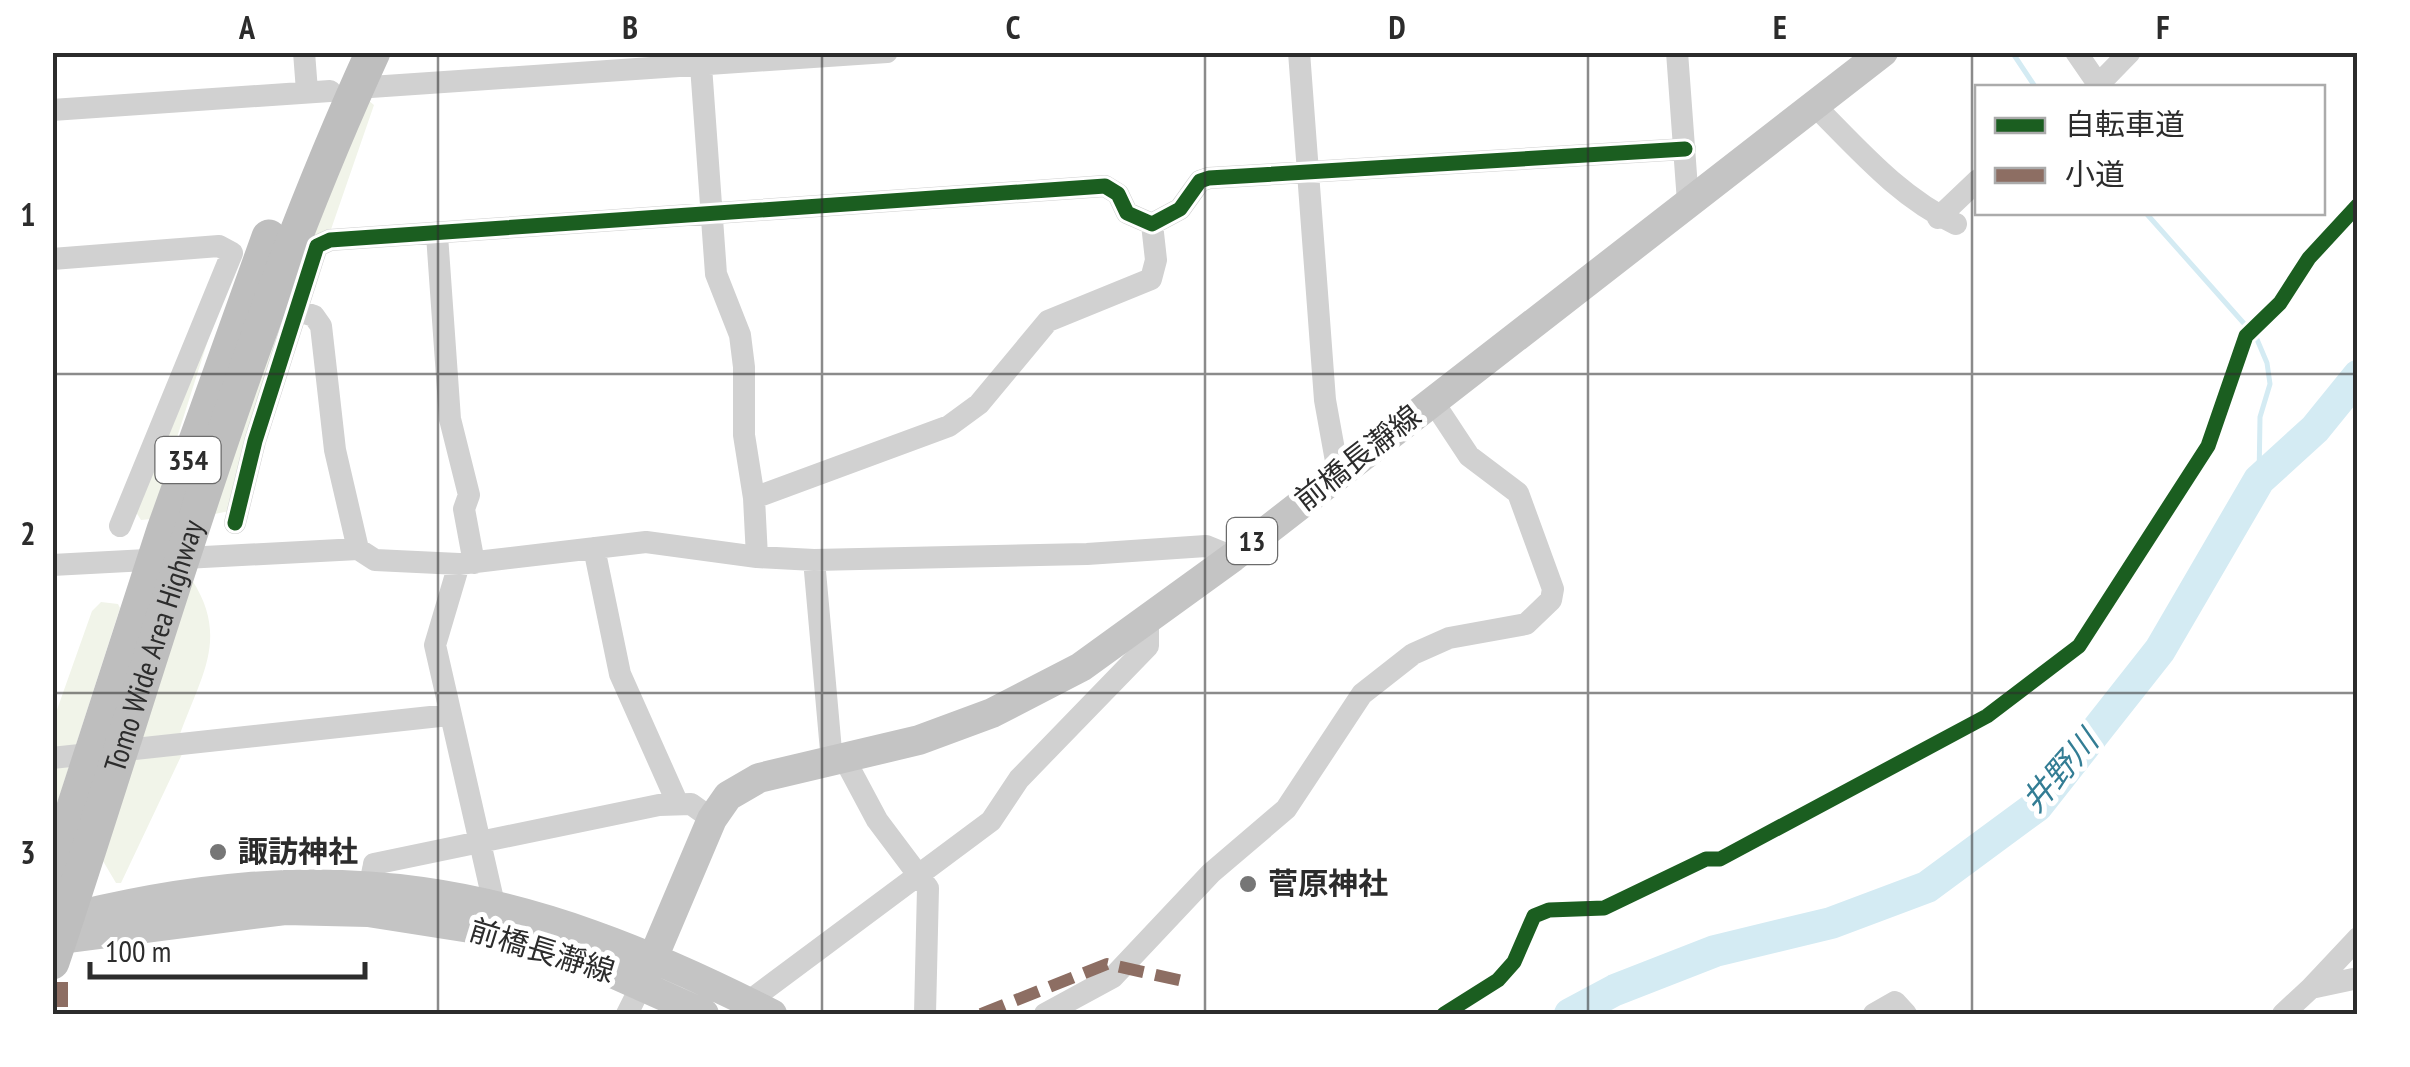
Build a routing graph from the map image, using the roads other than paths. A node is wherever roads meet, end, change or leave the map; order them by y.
1 (304, 52) edge
2 (348, 52) edge
3 (372, 52) edge
4 (887, 52) edge
5 (1299, 52) edge
6 (1677, 52) edge
7 (1882, 52) edge
8 (2076, 52) edge
9 (2130, 52) edge
10 (700, 59) edge
11 (2095, 85) edge
12 (2097, 85) edge
13 (331, 90) junction
14 (1815, 106) junction
15 (52, 110) edge
16 (1685, 148) junction
17 (1307, 170) junction
18 (1975, 184) edge
19 (1688, 202) junction
20 (711, 214) junction
21 (1152, 224) junction
22 (437, 234) junction
23 (52, 259) edge
24 (296, 310) junction
25 (1432, 400) junction
26 (1338, 472) junction
27 (754, 498) junction
28 (235, 523) dead end
29 (120, 526) dead end
30 (594, 548) junction
31 (358, 550) junction
32 (1233, 557) junction
33 (756, 558) junction
34 (169, 560) junction
35 (814, 560) junction
36 (466, 564) junction
37 (52, 565) edge
38 (1148, 618) junction
39 (449, 715) junction
40 (108, 751) junction
41 (52, 758) edge
42 (838, 761) junction
43 (677, 802) junction
44 (712, 819) junction
45 (479, 843) junction
46 (52, 875) edge
47 (916, 878) junction
48 (370, 885) junction
49 (494, 904) junction
50 (57, 936) edge
51 (2358, 938) edge
52 (648, 970) junction
53 (2358, 978) edge
54 (2311, 988) junction
55 (760, 1008) edge
56 (627, 1014) edge
57 (704, 1014) edge
58 (925, 1014) edge
59 (1045, 1014) edge
60 (1874, 1014) edge
61 (1906, 1014) edge
62 (2283, 1014) edge

1 - 13 street
2 - 13 highway, Tomo Wide Area Highway / 354
3 - 13 highway, Tomo Wide Area Highway / 354
4 - 10 street
5 - 17 street
6 - 16 street
7 - 14 main road, 前橋長瀞線 / 13
8 - 11 street
9 - 12 street
10 - 13 street
10 - 20 street
13 - 15 street
13 - 34 highway, Tomo Wide Area Highway / 354
14 - 18 street
14 - 19 main road, 前橋長瀞線 / 13
16 - 17 street
16 - 19 street
17 - 21 street
17 - 26 street
19 - 25 main road, 前橋長瀞線 / 13
20 - 21 street
20 - 22 street
20 - 27 street
21 - 27 street
22 - 24 street
22 - 36 street
23 - 29 street
24 - 28 street
24 - 31 street
25 - 26 main road, 前橋長瀞線 / 13
25 - 59 street
26 - 32 main road, 前橋長瀞線 / 13
27 - 33 street
30 - 33 street
30 - 36 street
30 - 43 street
31 - 34 street
31 - 36 street
32 - 35 street
32 - 38 main road, 前橋長瀞線 / 13
33 - 35 street
34 - 37 street
34 - 40 highway, Tomo Wide Area Highway / 354
35 - 42 street
36 - 39 street
38 - 42 main road, 前橋長瀞線 / 13
38 - 47 street
39 - 40 street
39 - 45 street
40 - 41 street
40 - 46 highway, Tomo Wide Area Highway / 354
40 - 50 highway, Tomo Wide Area Highway / 354
42 - 44 main road, 前橋長瀞線 / 13
42 - 47 street
43 - 44 street
43 - 45 street
44 - 52 main road, 前橋長瀞線 / 13
45 - 48 street
45 - 49 street
47 - 55 street
47 - 58 street
48 - 49 main road, 前橋長瀞線
48 - 50 main road, 前橋長瀞線
49 - 52 main road, 前橋長瀞線
50 - 52 main road, 前橋長瀞線
51 - 54 street
52 - 55 main road
52 - 56 street
52 - 57 main road
53 - 54 street
54 - 62 street
60 - 61 street

